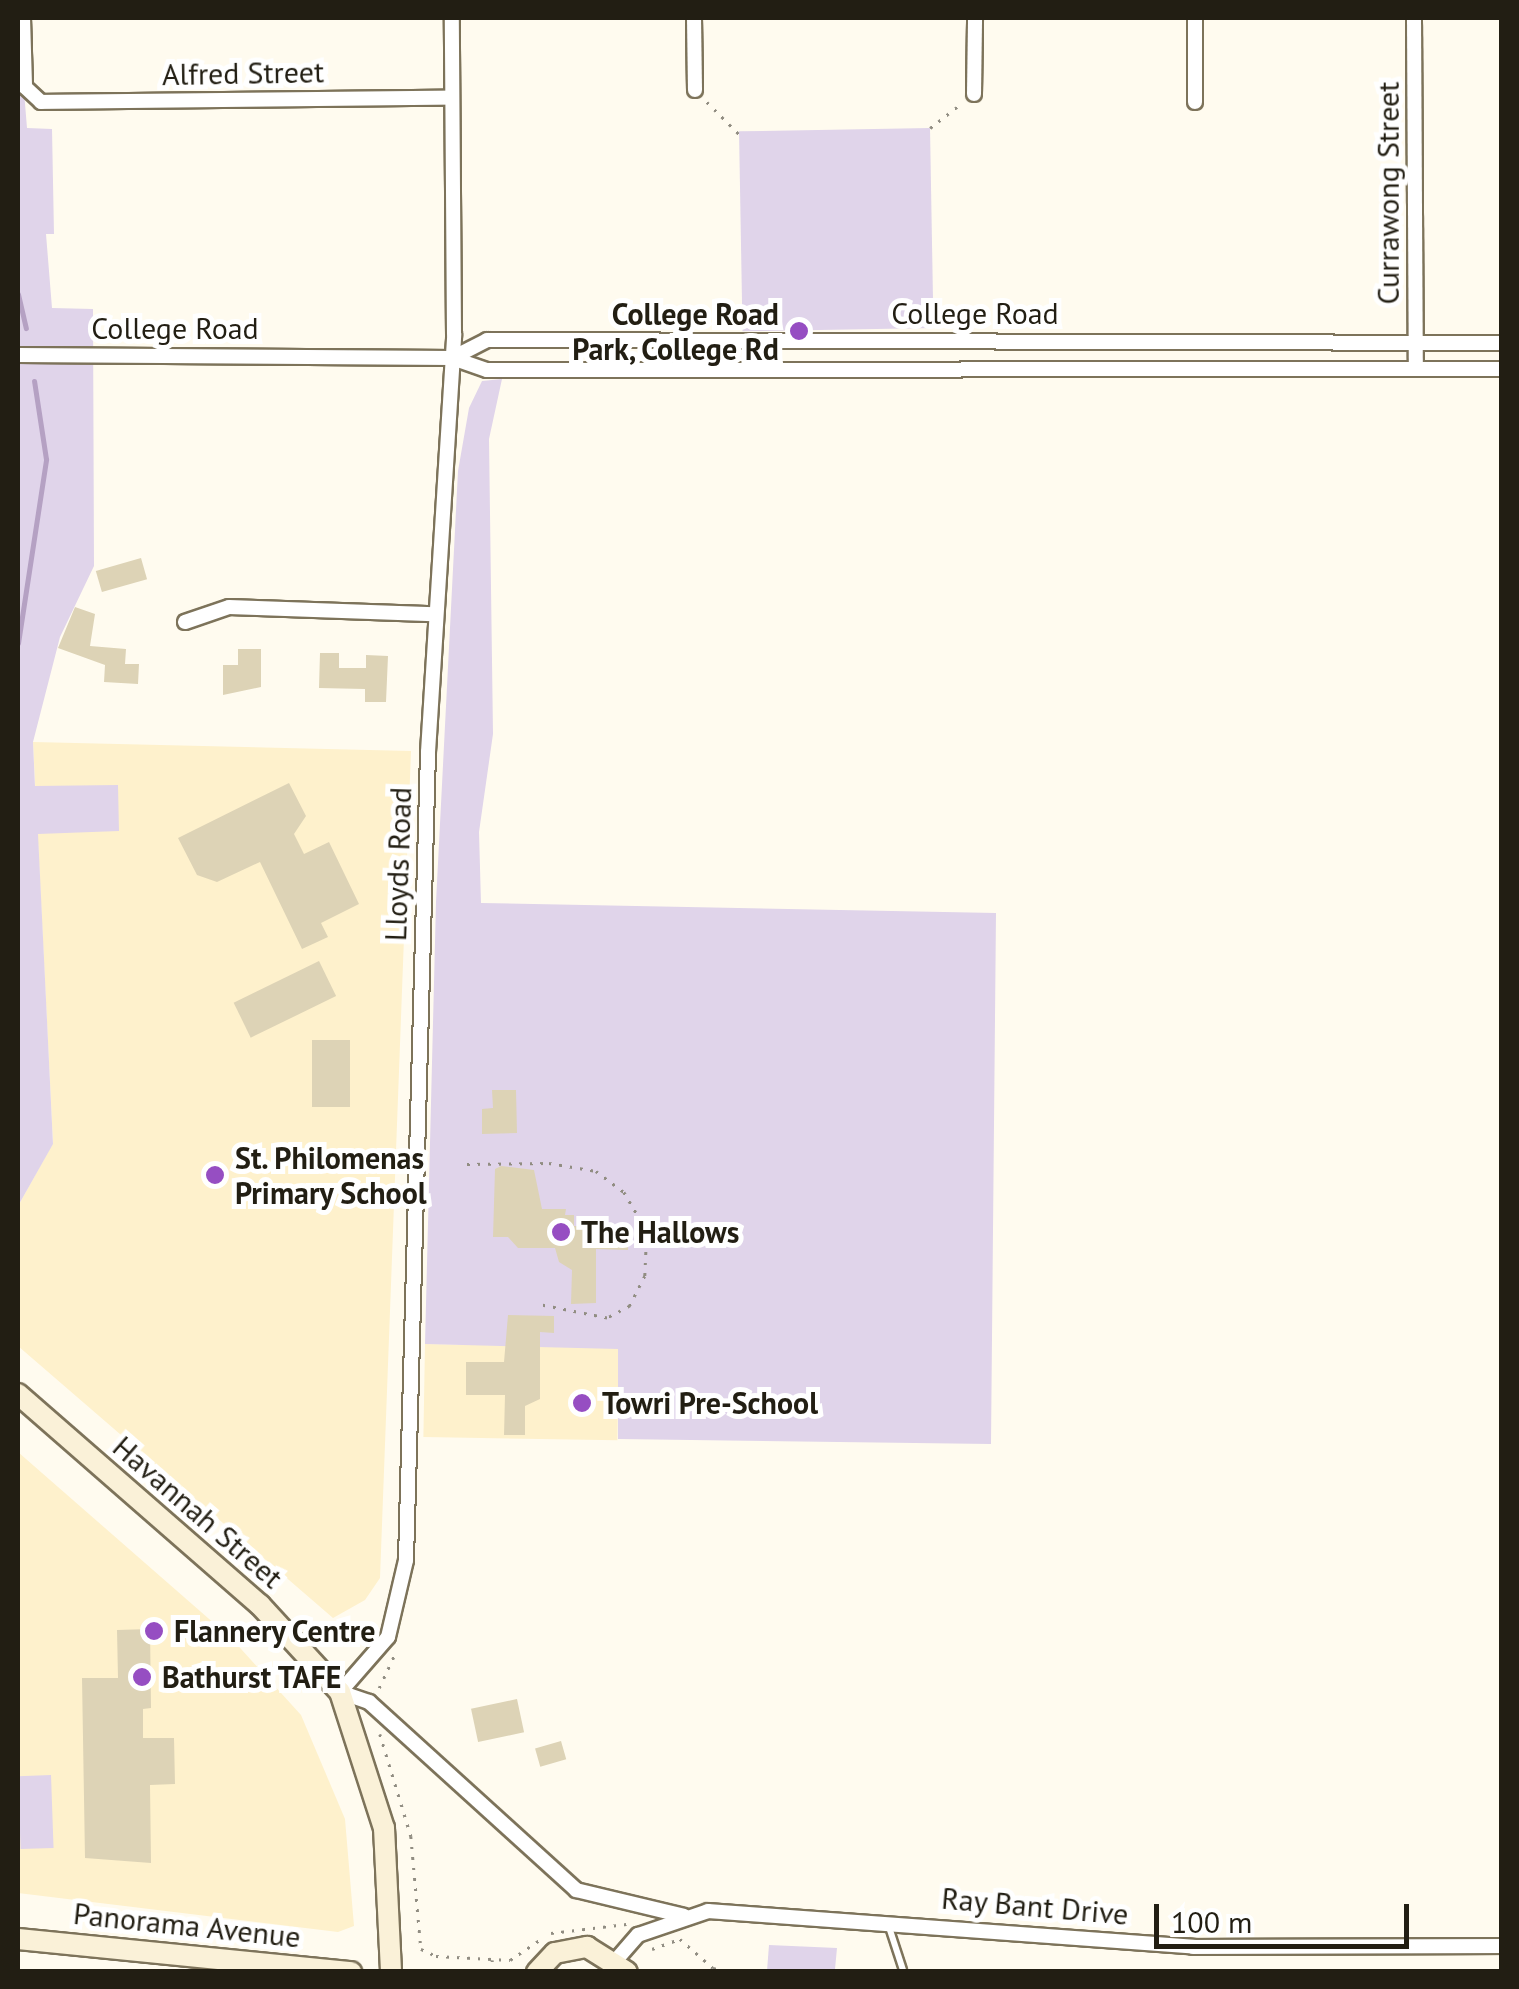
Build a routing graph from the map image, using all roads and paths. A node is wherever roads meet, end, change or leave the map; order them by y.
1 (23, 18) edge
2 (452, 18) edge
3 (694, 18) edge
4 (975, 18) edge
5 (1195, 18) edge
6 (1414, 18) edge
7 (695, 90) joint
8 (974, 94) joint
9 (452, 98) junction
10 (1195, 102) dead end
11 (930, 128) dead end
12 (738, 134) dead end
13 (1416, 341) junction
14 (1502, 343) edge
15 (18, 355) edge
16 (452, 358) junction
17 (1416, 368) junction
18 (1502, 369) edge
19 (434, 614) junction
20 (185, 622) dead end
21 (467, 1164) dead end
22 (536, 1304) dead end
23 (18, 1394) edge
24 (398, 1656) dead end
25 (340, 1692) junction
26 (375, 1707) junction
27 (684, 1916) junction
28 (887, 1920) junction
29 (18, 1939) edge
30 (647, 1945) dead end
31 (1502, 1946) edge
32 (622, 1966) edge
33 (904, 1970) edge
34 (351, 1972) edge
35 (391, 1972) edge
36 (490, 1972) edge
37 (537, 1972) edge
38 (732, 1972) edge

1 - 9 street, Alfred Street
2 - 9 street, Lloyds Road
3 - 7 street
4 - 8 street
5 - 10 street
6 - 13 street, Currawong Street
7 - 12 path
8 - 11 path
9 - 16 street, Lloyds Road
13 - 14 street, College Road
13 - 16 street, College Road
13 - 17 street, Currawong Street
15 - 16 street, College Road
16 - 17 street, College Road
16 - 19 street, Lloyds Road
17 - 18 street, College Road
19 - 20 street
19 - 25 street, Lloyds Road
21 - 22 path
23 - 25 street, Havannah Street
24 - 26 path
25 - 26 street, Ray Bant Drive
25 - 35 street, Havannah Street
26 - 27 street, Ray Bant Drive
26 - 36 path
27 - 28 street, Ray Bant Drive
27 - 32 street, Ray Bant Drive
28 - 31 street, Ray Bant Drive
28 - 33 lane
29 - 34 street, Panorama Avenue
30 - 38 path
32 - 37 street

